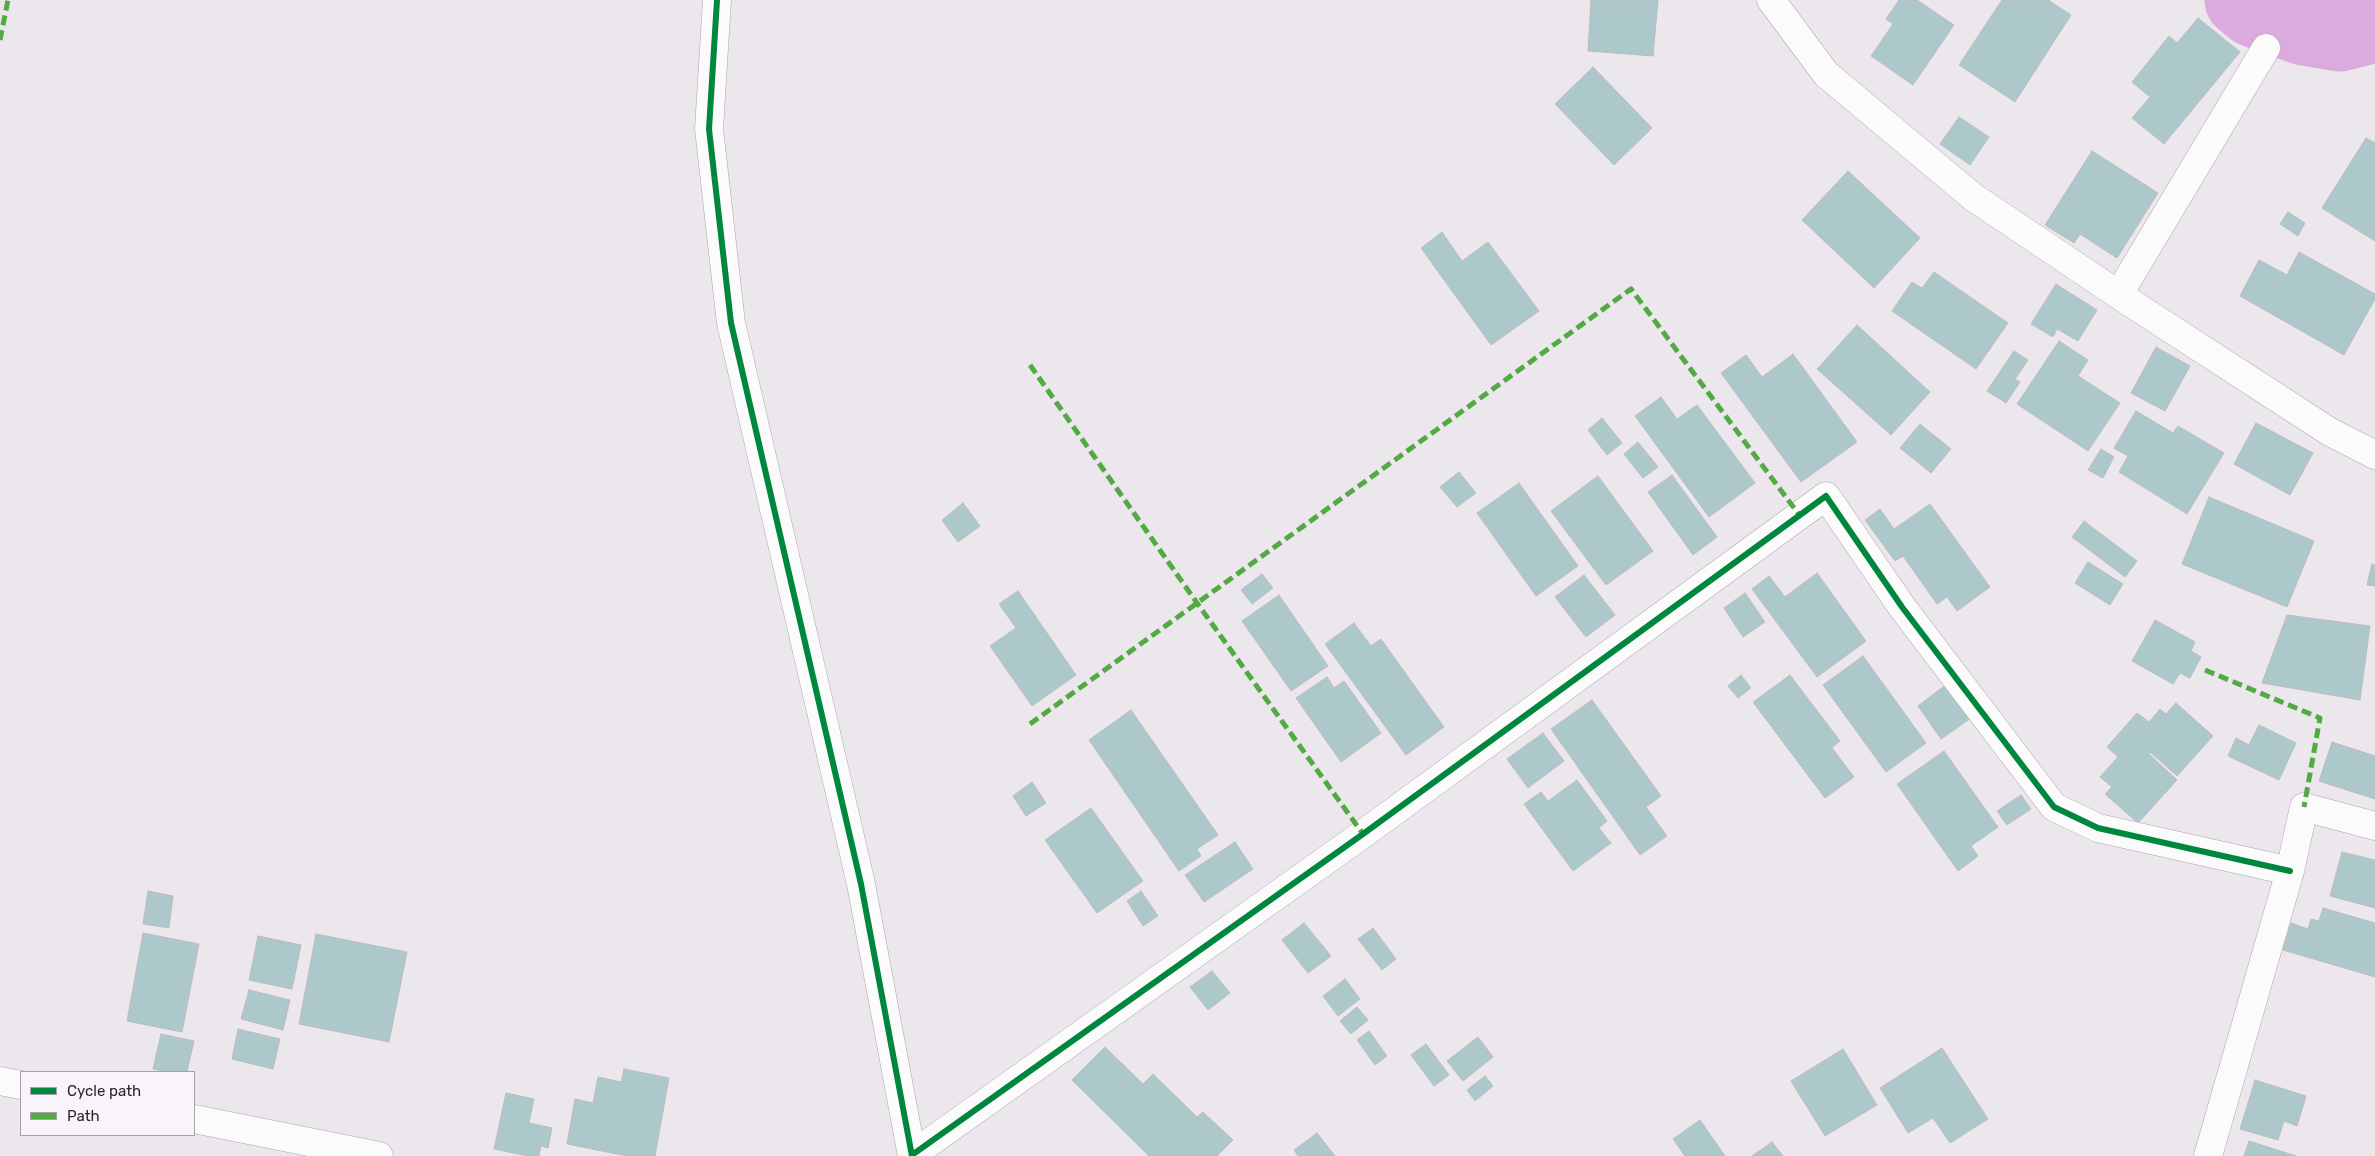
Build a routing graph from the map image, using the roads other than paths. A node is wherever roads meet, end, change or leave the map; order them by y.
1 (717, 0) edge
2 (1771, 1) edge
3 (2266, 48) dead end
4 (2119, 294) junction
5 (2375, 455) edge
6 (2375, 826) edge
7 (2290, 871) junction
8 (0, 1081) edge
9 (20, 1085) edge
10 (195, 1119) edge
11 (380, 1156) edge
12 (912, 1156) edge
13 (2208, 1156) edge

1 - 12 street
2 - 4 street
3 - 4 street
4 - 5 street
6 - 7 street
7 - 12 street
7 - 13 street
8 - 9 street
10 - 11 street

